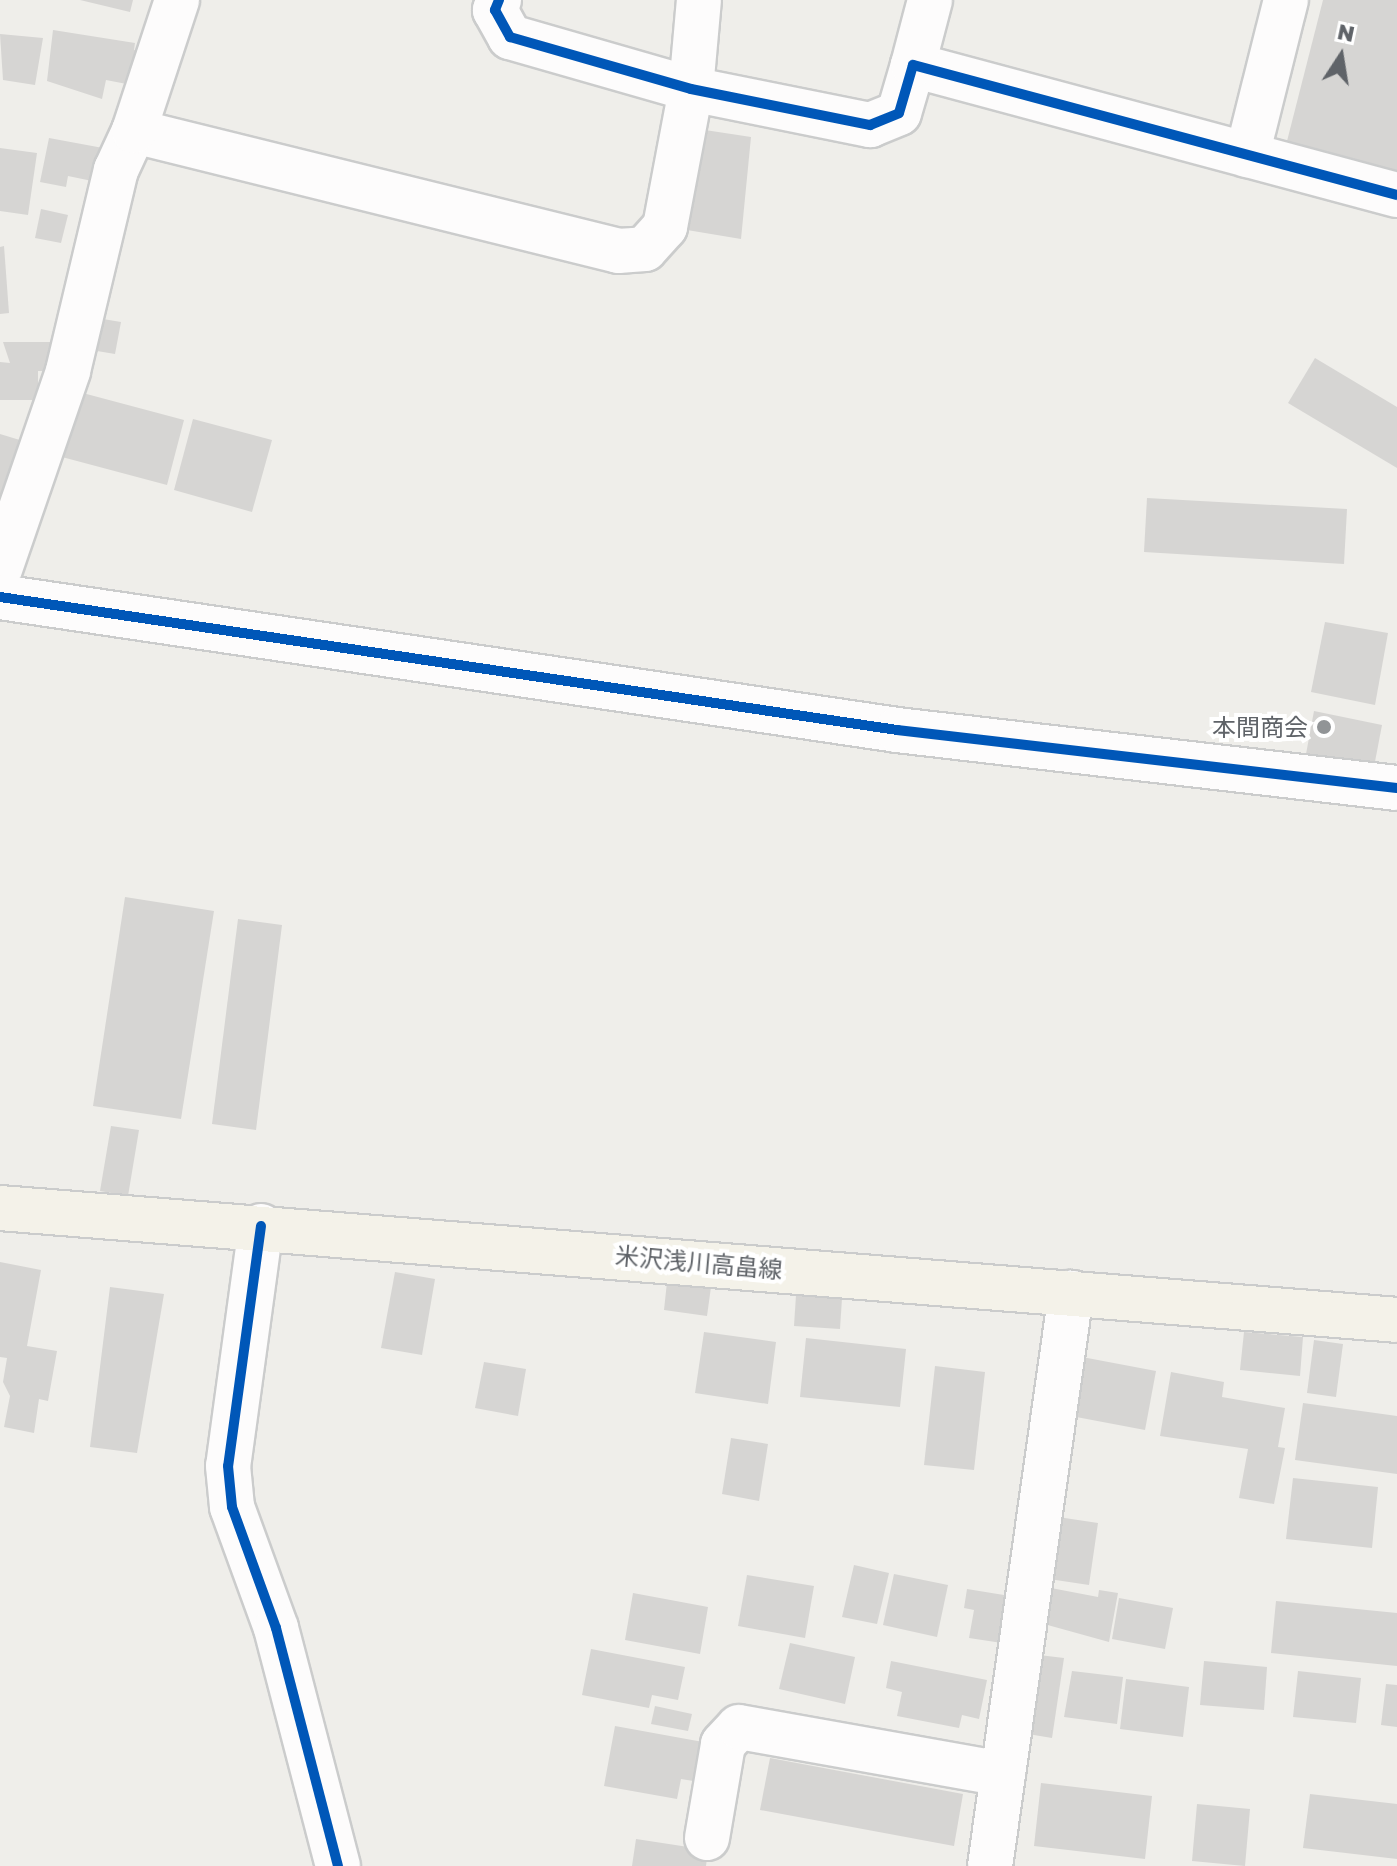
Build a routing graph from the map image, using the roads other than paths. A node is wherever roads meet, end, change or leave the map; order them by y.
1 (177, 0) edge
2 (499, 0) edge
3 (699, 0) edge
4 (930, 0) edge
5 (1286, 0) edge
6 (913, 65) junction
7 (691, 89) junction
8 (134, 131) junction
9 (1247, 155) junction
10 (1397, 195) edge
11 (0, 569) edge
12 (0, 597) edge
13 (1397, 788) edge
14 (0, 1208) edge
15 (261, 1226) junction
16 (1071, 1293) junction
17 (1397, 1320) edge
18 (1003, 1774) junction
19 (707, 1838) dead end
20 (338, 1866) edge
21 (990, 1866) edge

1 - 8 street
2 - 7 street
3 - 7 street
4 - 6 street
5 - 9 street
6 - 7 street
6 - 9 street
7 - 8 street
8 - 11 street
9 - 10 street
12 - 13 street
14 - 15 main road, 米沢浅川高畠線
15 - 16 main road, 米沢浅川高畠線
15 - 20 street
16 - 17 main road, 米沢浅川高畠線
16 - 18 street
18 - 19 street
18 - 21 street

